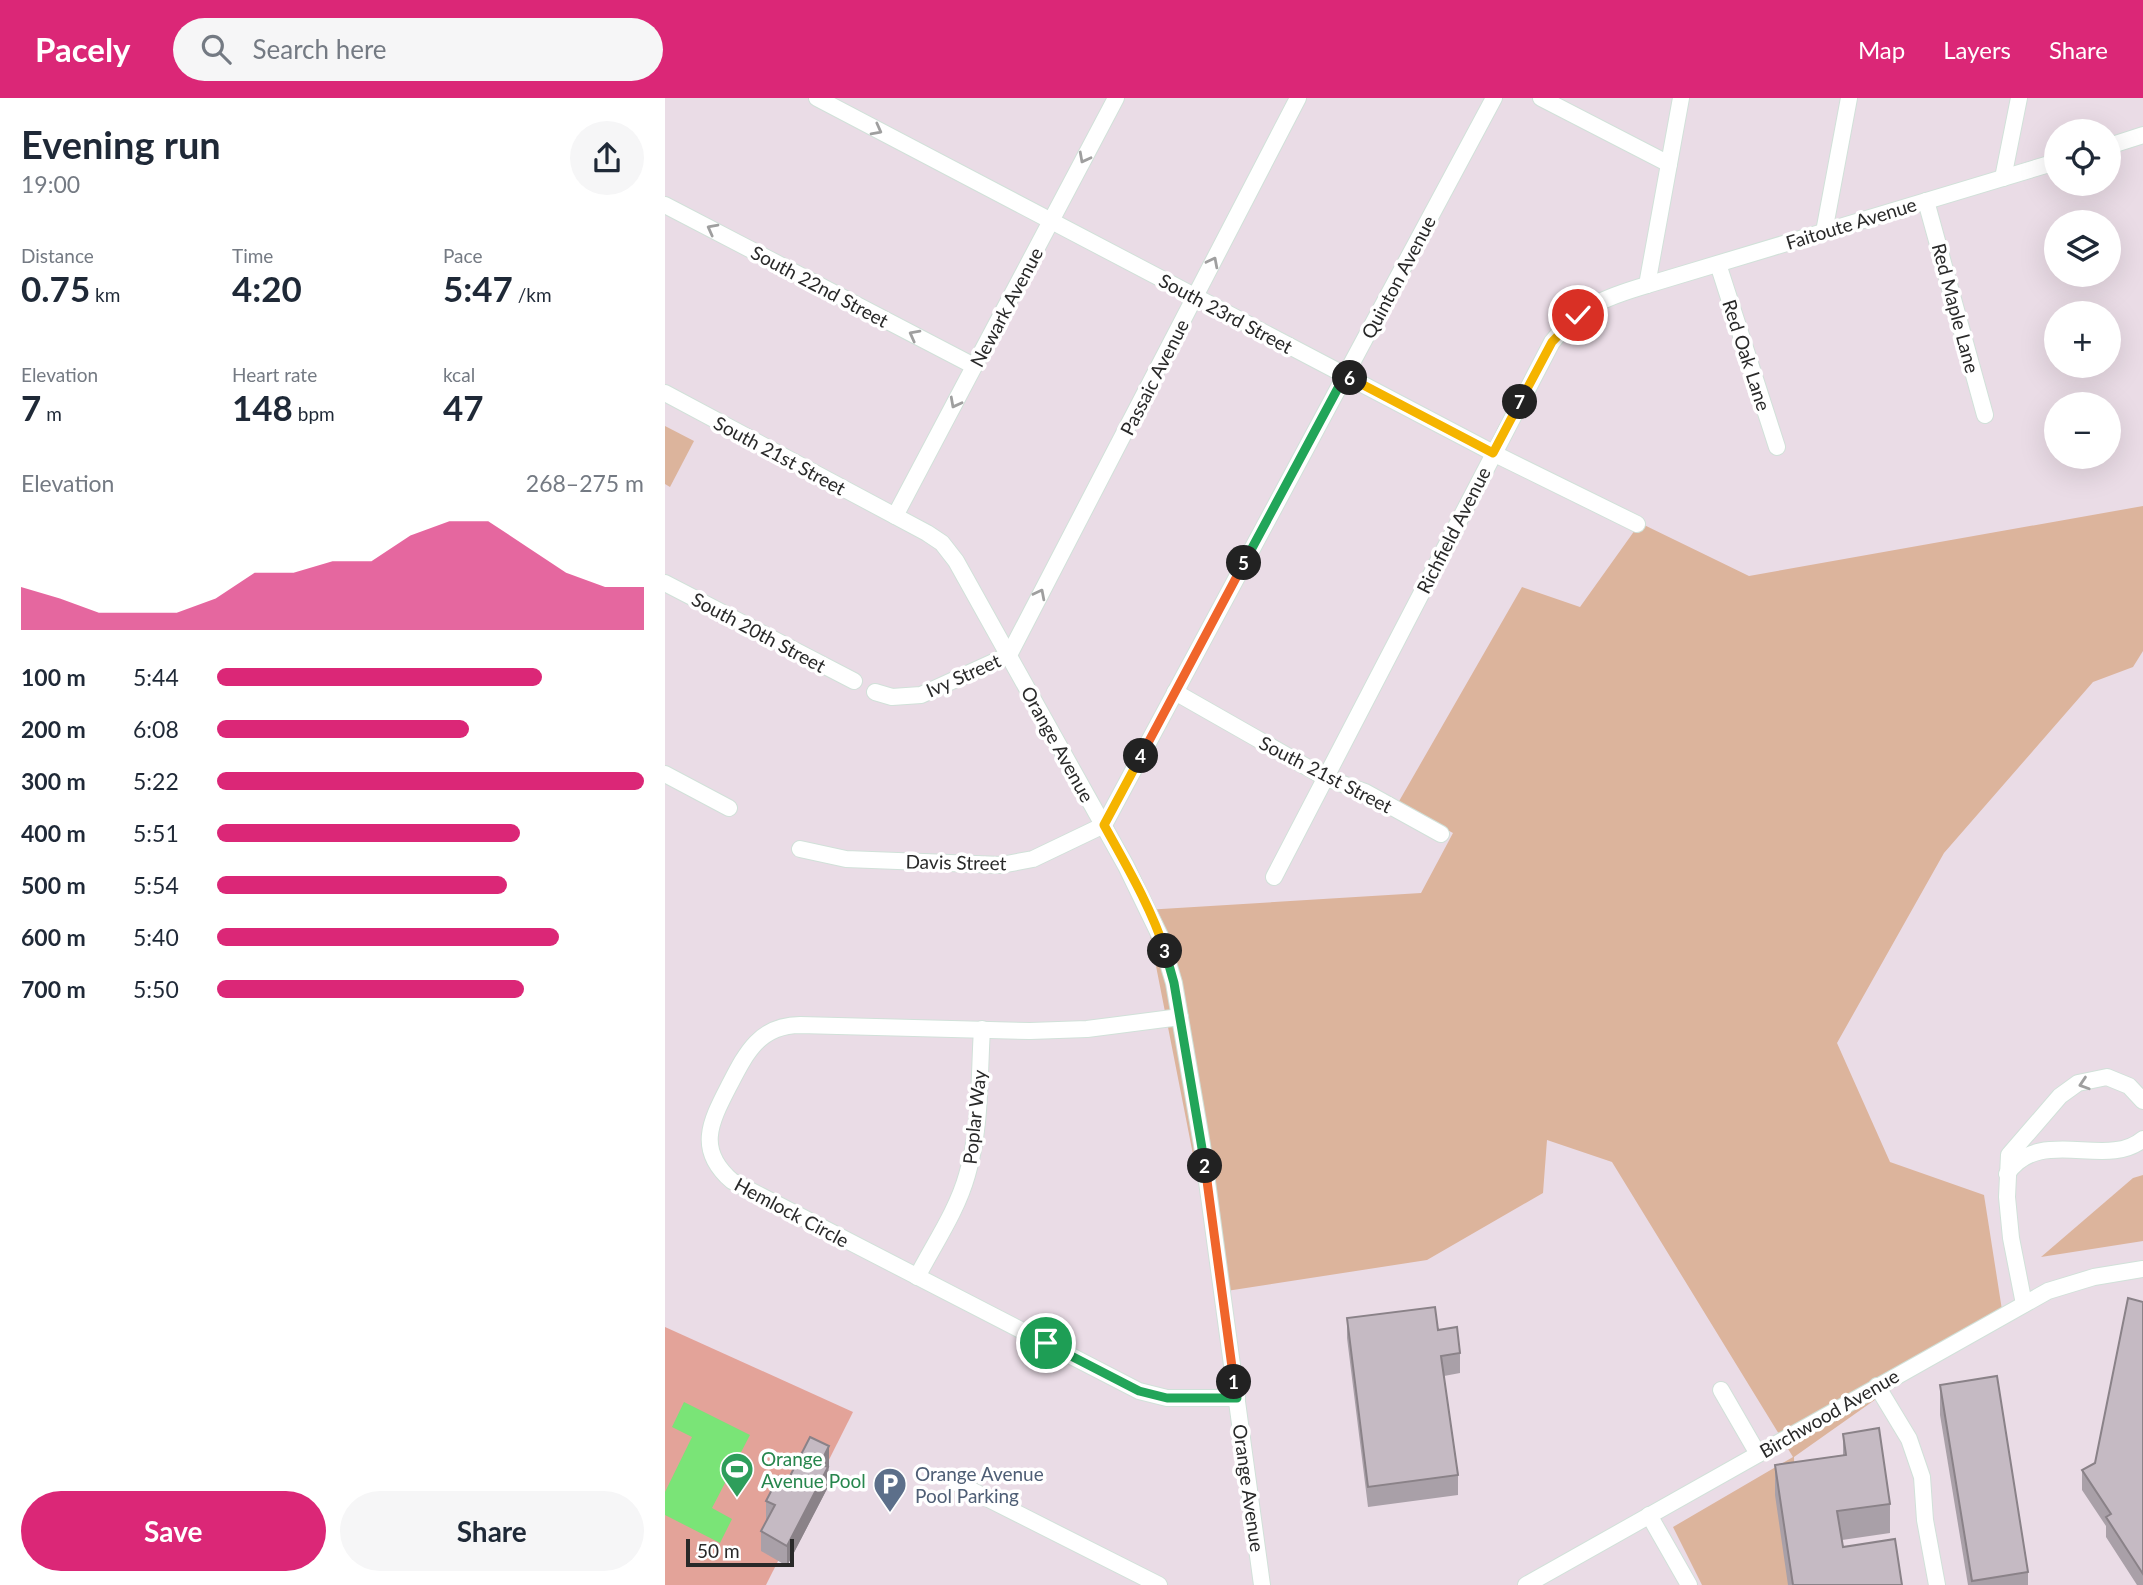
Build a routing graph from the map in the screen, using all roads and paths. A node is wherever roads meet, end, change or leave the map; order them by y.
1 (817, 98) edge
2 (1116, 98) edge
3 (1298, 98) edge
4 (1494, 98) edge
5 (1541, 98) edge
6 (1681, 98) edge
7 (1849, 98) edge
8 (2019, 98) edge
9 (2143, 135) edge
10 (2121, 142) edge
11 (1669, 164) junction
12 (2044, 166) edge
13 (2003, 178) junction
14 (1926, 201) junction
15 (665, 205) edge
16 (1051, 221) junction
17 (1824, 232) junction
18 (1718, 264) junction
19 (1647, 285) junction
20 (1195, 296) junction
21 (974, 366) junction
22 (1345, 375) junction
23 (665, 393) edge
24 (1985, 415) dead end
25 (1777, 447) dead end
26 (1493, 453) junction
27 (895, 516) junction
28 (1637, 524) dead end
29 (665, 583) edge
30 (1009, 655) junction
31 (854, 681) dead end
32 (875, 692) dead end
33 (1175, 692) junction
34 (665, 774) edge
35 (1326, 778) junction
36 (729, 808) dead end
37 (1104, 825) junction
38 (1441, 834) dead end
39 (800, 849) dead end
40 (1274, 877) dead end
41 (1180, 1017) junction
42 (982, 1029) junction
43 (2143, 1101) edge
44 (2143, 1139) edge
45 (2007, 1174) junction
46 (2143, 1269) edge
47 (917, 1277) junction
48 (2024, 1304) junction
49 (1877, 1386) junction
50 (1721, 1390) dead end
51 (1237, 1398) junction
52 (1758, 1454) junction
53 (957, 1483) dead end
54 (1649, 1516) junction
55 (1159, 1585) edge
56 (1262, 1585) edge
57 (1526, 1585) edge
58 (1689, 1585) edge
59 (1937, 1585) edge

1 -> 16 street, South 23rd Street
2 -> 16 street, Newark Avenue
20 -> 3 street, Passaic Avenue
4 - 22 street, Quinton Avenue
5 - 11 street
6 - 11 street
7 - 17 street
8 - 13 street
9 - 10 street
11 - 19 street
12 - 13 street, Faitoute Avenue
13 - 14 street, Faitoute Avenue
14 - 17 street, Faitoute Avenue
14 - 24 street, Red Maple Lane
21 -> 15 street, South 22nd Street
16 - 20 street, South 23rd Street
16 - 21 street, Newark Avenue
17 - 18 street, Faitoute Avenue
18 - 19 street, Faitoute Avenue
18 - 25 street, Red Oak Lane
19 - 26 street, Richfield Avenue
20 - 22 street, South 23rd Street
30 -> 20 street, Passaic Avenue
21 -> 27 street, Newark Avenue
22 - 26 street, South 23rd Street
22 - 33 street, Quinton Avenue
23 - 27 street, South 21st Street
26 - 28 street, South 23rd Street
26 - 35 street, Richfield Avenue
27 - 30 street, Orange Avenue
29 - 31 street, South 20th Street
30 - 32 street, Ivy Street
30 - 37 street, Orange Avenue
33 - 35 street, South 21st Street
33 - 37 street, Quinton Avenue
34 - 36 street
35 - 38 street, South 21st Street
35 - 40 street, Richfield Avenue
37 - 39 street, Davis Street
37 - 41 street, Orange Avenue
41 - 42 street, Hemlock Circle
41 - 51 street, Orange Avenue
42 - 47 street, Poplar Way
42 - 47 street, Hemlock Circle
43 -> 45 street
44 - 45 street
45 - 48 street
46 - 48 street, Birchwood Avenue
47 - 51 street, Hemlock Circle
48 - 49 street, Birchwood Avenue
49 - 52 street, Birchwood Avenue
49 - 59 street
50 - 52 street
51 - 56 street, Orange Avenue
52 - 54 street, Birchwood Avenue
53 - 55 street
54 - 57 street, Birchwood Avenue
54 - 58 street

